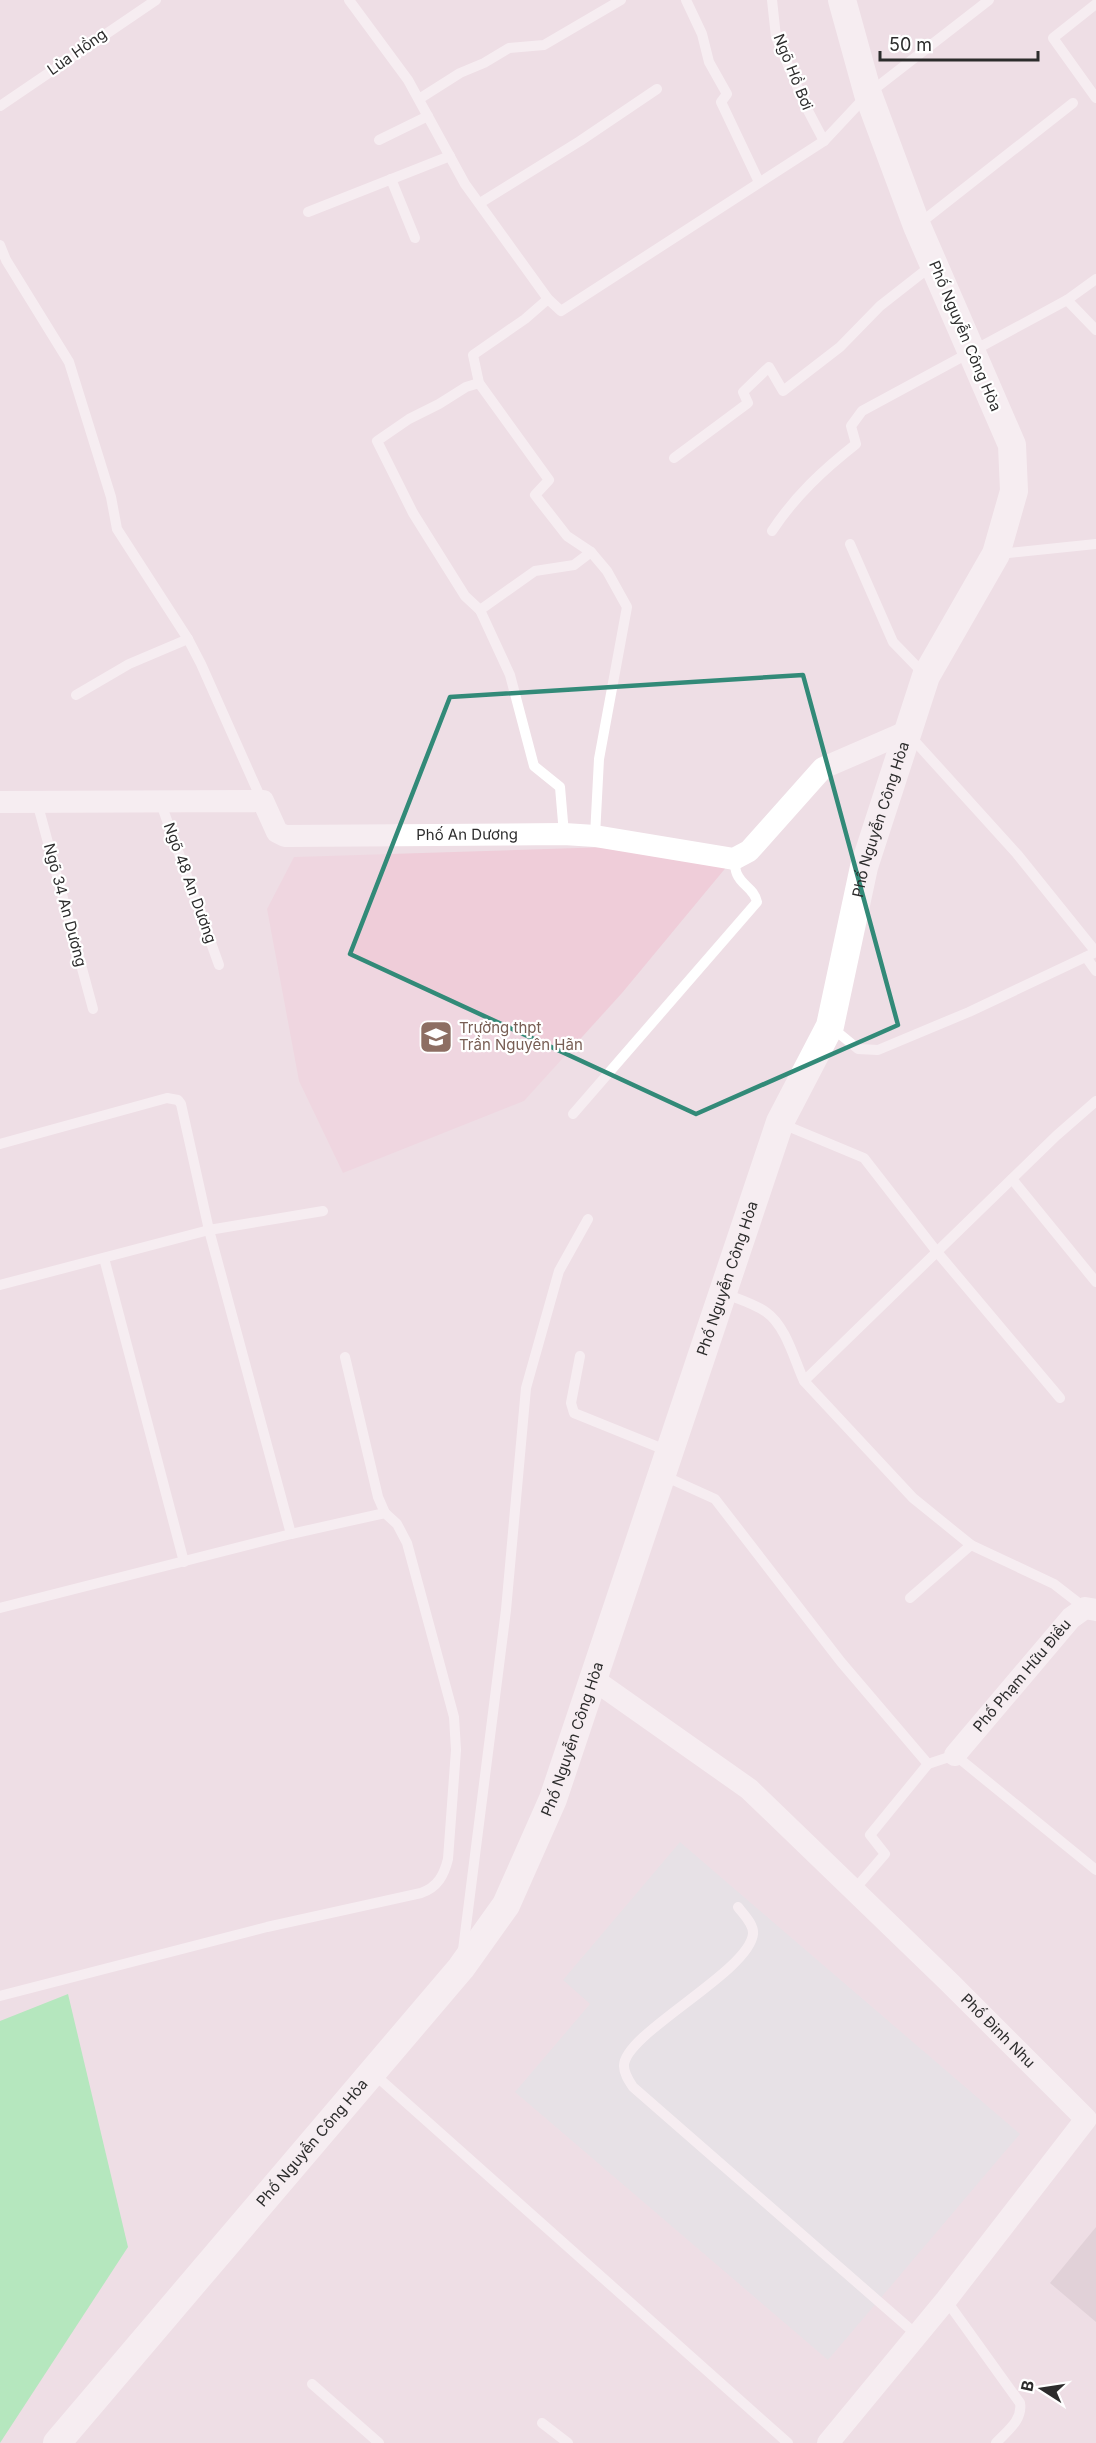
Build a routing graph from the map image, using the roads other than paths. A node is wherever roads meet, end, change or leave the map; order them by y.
1 (156, 0) edge
2 (349, 0) edge
3 (621, 0) edge
4 (686, 0) edge
5 (772, 0) edge
6 (842, 0) edge
7 (989, 0) edge
8 (1096, 3) edge
9 (657, 88) dead end
10 (867, 94) junction
11 (1096, 98) edge
12 (419, 99) junction
13 (1073, 103) dead end
14 (0, 106) edge
15 (428, 116) junction
16 (379, 140) dead end
17 (824, 141) junction
18 (450, 156) junction
19 (391, 179) junction
20 (759, 182) junction
21 (480, 203) junction
22 (308, 212) dead end
23 (916, 226) junction
24 (415, 238) dead end
25 (0, 245) edge
26 (934, 264) junction
27 (1096, 279) edge
28 (548, 299) junction
29 (1067, 300) junction
30 (1096, 330) edge
31 (970, 353) junction
32 (479, 383) junction
33 (674, 458) dead end
34 (772, 531) dead end
35 (850, 544) dead end
36 (1096, 544) edge
37 (591, 552) junction
38 (996, 554) junction
39 (480, 610) junction
40 (188, 639) junction
41 (926, 676) junction
42 (76, 695) dead end
43 (906, 732) junction
44 (160, 801) junction
45 (262, 801) junction
46 (0, 802) edge
47 (37, 802) junction
48 (564, 834) junction
49 (595, 836) junction
50 (734, 859) junction
51 (1093, 954) edge
52 (219, 965) dead end
53 (1096, 971) edge
54 (93, 1009) dead end
55 (830, 1026) junction
56 (1096, 1101) edge
57 (573, 1114) dead end
58 (780, 1122) junction
59 (0, 1144) edge
60 (1012, 1179) junction
61 (323, 1211) dead end
62 (588, 1219) dead end
63 (209, 1230) junction
64 (937, 1252) junction
65 (104, 1258) junction
66 (1096, 1282) edge
67 (0, 1285) edge
68 (723, 1293) junction
69 (580, 1356) dead end
70 (345, 1357) dead end
71 (804, 1381) junction
72 (1060, 1398) dead end
73 (665, 1463) junction
74 (385, 1513) junction
75 (291, 1534) junction
76 (971, 1545) junction
77 (184, 1562) junction
78 (910, 1599) dead end
79 (0, 1608) edge
80 (1090, 1609) edge
81 (592, 1678) junction
82 (955, 1755) junction
83 (928, 1764) junction
84 (1096, 1870) edge
85 (854, 1890) junction
86 (738, 1907) dead end
87 (461, 1968) junction
88 (0, 1996) edge
89 (372, 2073) junction
90 (1091, 2124) edge
91 (946, 2300) junction
92 (917, 2334) junction
93 (312, 2384) dead end
94 (542, 2423) dead end
95 (57, 2443) edge
96 (379, 2443) edge
97 (568, 2443) edge
98 (788, 2443) edge
99 (828, 2443) edge
100 (996, 2443) edge

1 - 14 lane, Lủa Hồng
2 - 12 lane
3 - 12 lane
4 - 20 lane
5 - 17 lane, Ngõ Hồ Bơi
6 - 10 street, Phố Nguyễn Công Hòa
7 - 10 lane
8 - 11 lane
9 - 21 lane
10 - 17 lane
10 - 23 street, Phố Nguyễn Công Hòa
12 - 15 lane
13 - 23 lane
15 - 16 lane
15 - 18 lane
17 - 20 lane
18 - 19 lane
18 - 21 lane
19 - 22 lane
19 - 24 lane
20 - 28 lane
21 - 28 lane
23 - 26 street, Phố Nguyễn Công Hòa
25 - 40 lane
26 - 31 street, Phố Nguyễn Công Hòa
26 - 33 lane
27 - 29 lane
28 - 32 lane
29 - 30 lane
29 - 31 lane
31 - 34 lane
31 - 38 street, Phố Nguyễn Công Hòa
32 - 37 lane
32 - 39 lane
35 - 41 lane
36 - 38 lane
37 - 39 lane
37 - 49 lane
38 - 41 street, Phố Nguyễn Công Hòa
39 - 48 lane
40 - 42 lane
40 - 45 lane
41 - 43 street, Phố Nguyễn Công Hòa
43 - 50 street
43 - 51 lane
43 - 55 street, Phố Nguyễn Công Hòa
44 - 45 street
44 - 47 street
44 - 52 lane, Ngõ 48 An Dương
45 - 48 street, Phố An Dương
46 - 47 street
47 - 54 lane, Ngõ 34 An Dương
48 - 49 street, Phố An Dương
49 - 50 street, Phố An Dương
50 - 57 lane
51 - 53 lane
51 - 55 lane
55 - 58 street, Phố Nguyễn Công Hòa
56 - 60 lane
58 - 64 lane
58 - 68 street, Phố Nguyễn Công Hòa
59 - 63 lane
60 - 64 lane
60 - 66 lane
61 - 63 lane
62 - 87 lane
63 - 65 lane
63 - 75 lane
64 - 71 lane
64 - 72 lane
65 - 67 lane
65 - 77 lane
68 - 71 lane
68 - 73 street, Phố Nguyễn Công Hòa
69 - 73 lane
70 - 74 lane
71 - 76 lane
73 - 81 street, Phố Nguyễn Công Hòa
73 - 83 lane
74 - 75 lane
74 - 88 lane
75 - 77 lane
76 - 78 lane
76 - 80 lane
77 - 79 lane
80 - 82 street, Phố Phạm Hữu Điều
81 - 85 street, Phố Đinh Nhu
81 - 87 street, Phố Nguyễn Công Hòa
82 - 83 lane
82 - 84 lane
83 - 85 lane
85 - 90 street, Phố Đinh Nhu
86 - 92 lane
87 - 89 street, Phố Nguyễn Công Hòa
89 - 95 street, Phố Nguyễn Công Hòa
89 - 98 lane
90 - 91 street, Phố Đinh Nhu
91 - 92 street, Phố Đinh Nhu
91 - 100 lane
92 - 99 street, Phố Đinh Nhu
93 - 96 lane
94 - 97 lane

